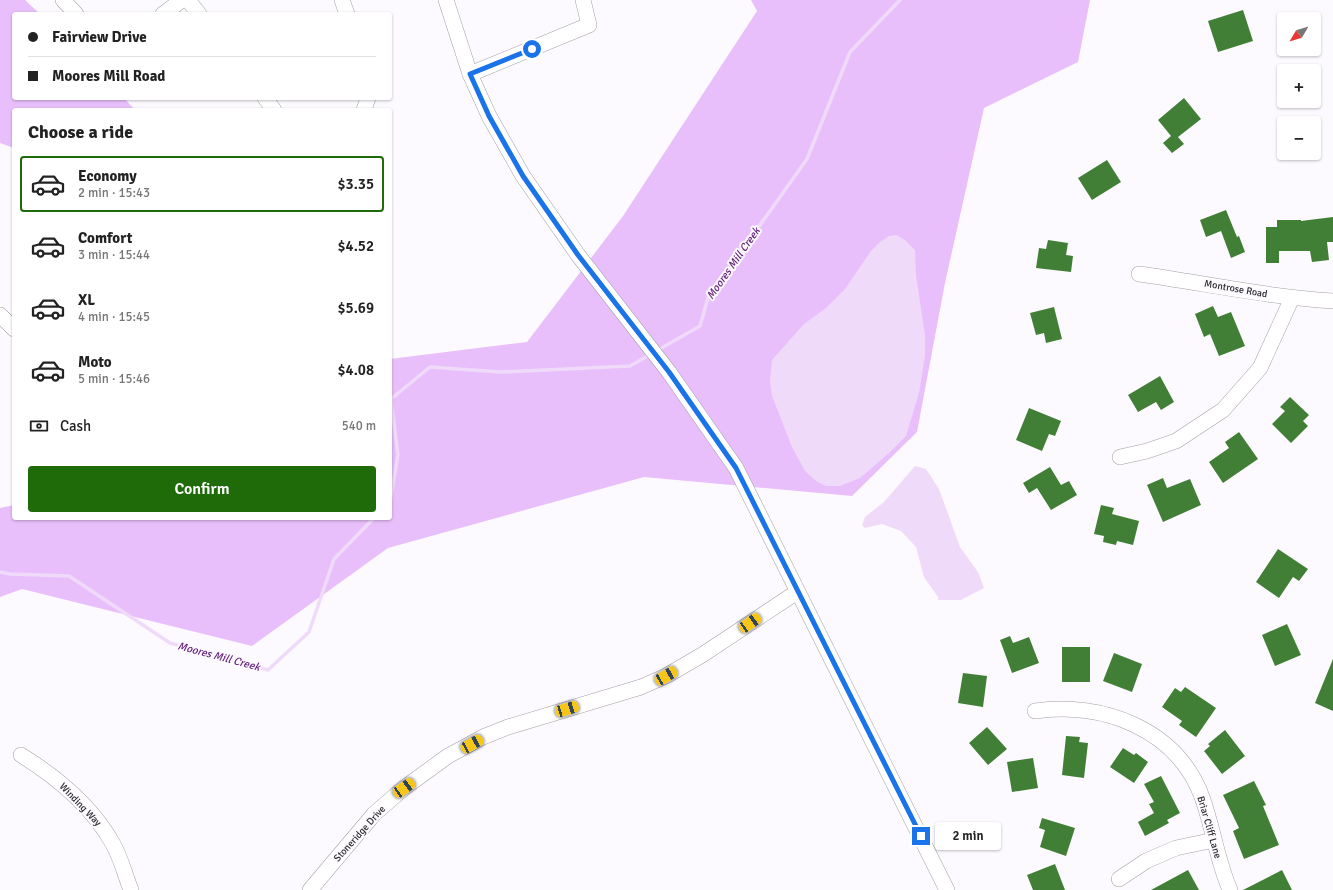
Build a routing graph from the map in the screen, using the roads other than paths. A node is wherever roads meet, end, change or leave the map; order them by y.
1 (63, 0) edge
2 (182, 0) edge
3 (188, 0) edge
4 (342, 0) edge
5 (446, 0) edge
6 (583, 0) edge
7 (74, 12) edge
8 (166, 12) edge
9 (197, 12) edge
10 (345, 12) edge
11 (470, 74) junction
12 (1139, 274) dead end
13 (1292, 298) junction
14 (1333, 301) edge
15 (0, 315) edge
16 (12, 327) edge
17 (1120, 457) dead end
18 (797, 592) junction
19 (1035, 711) dead end
20 (21, 755) dead end
21 (1214, 840) junction
22 (1119, 880) dead end
23 (131, 890) edge
24 (310, 890) edge
25 (947, 890) edge
26 (1230, 890) edge

1 - 7 street
2 - 8 street
3 - 9 street
4 - 10 street
5 - 11 street
6 - 11 street
11 - 18 street
12 - 13 street, Montrose Road
13 - 14 street, Montrose Road
13 - 17 street
15 - 16 street
18 - 24 street, Stoneridge Drive
18 - 25 street
19 - 21 street, Briar Cliff Lane
20 - 23 street, Winding Way
21 - 22 street
21 - 26 street, Briar Cliff Lane

